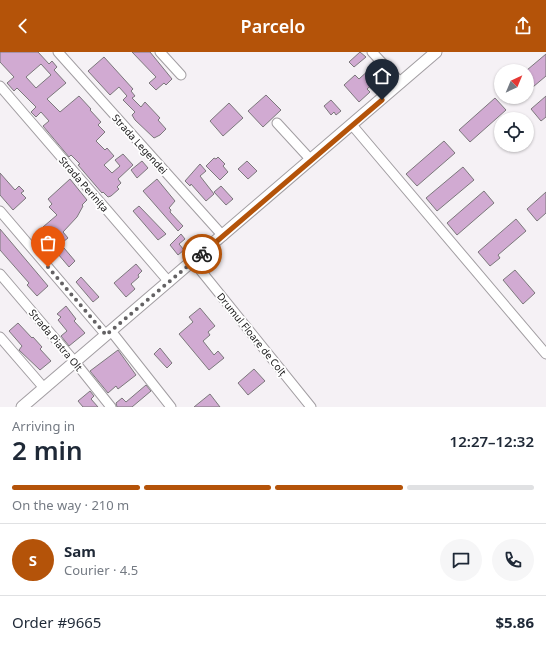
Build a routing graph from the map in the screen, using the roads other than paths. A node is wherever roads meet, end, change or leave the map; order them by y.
1 (160, 52) edge
2 (372, 52) edge
3 (436, 52) edge
4 (59, 53) edge
5 (181, 75) dead end
6 (401, 83) junction
7 (0, 86) edge
8 (277, 123) dead end
9 (352, 125) junction
10 (311, 160) junction
11 (0, 211) edge
12 (222, 236) junction
13 (193, 261) junction
14 (0, 274) edge
15 (169, 282) junction
16 (108, 333) junction
17 (0, 337) edge
18 (546, 354) edge
19 (75, 362) junction
20 (44, 388) junction
21 (22, 407) edge
22 (111, 407) edge
23 (171, 407) edge
24 (311, 407) edge

1 - 5 street
2 - 6 street
3 - 6 main road
4 - 12 street, Strada Legendei
6 - 9 main road
7 - 15 street, Strada Perinița
8 - 10 street
9 - 10 main road
9 - 18 street
10 - 12 main road
11 - 16 street
12 - 13 main road
13 - 15 main road
13 - 24 street, Drumul Floare de Colț
14 - 19 street, Strada Piatra Olt
15 - 16 main road
16 - 19 main road
16 - 23 street
17 - 20 street
19 - 20 main road
19 - 22 street, Strada Piatra Olt
20 - 21 main road

